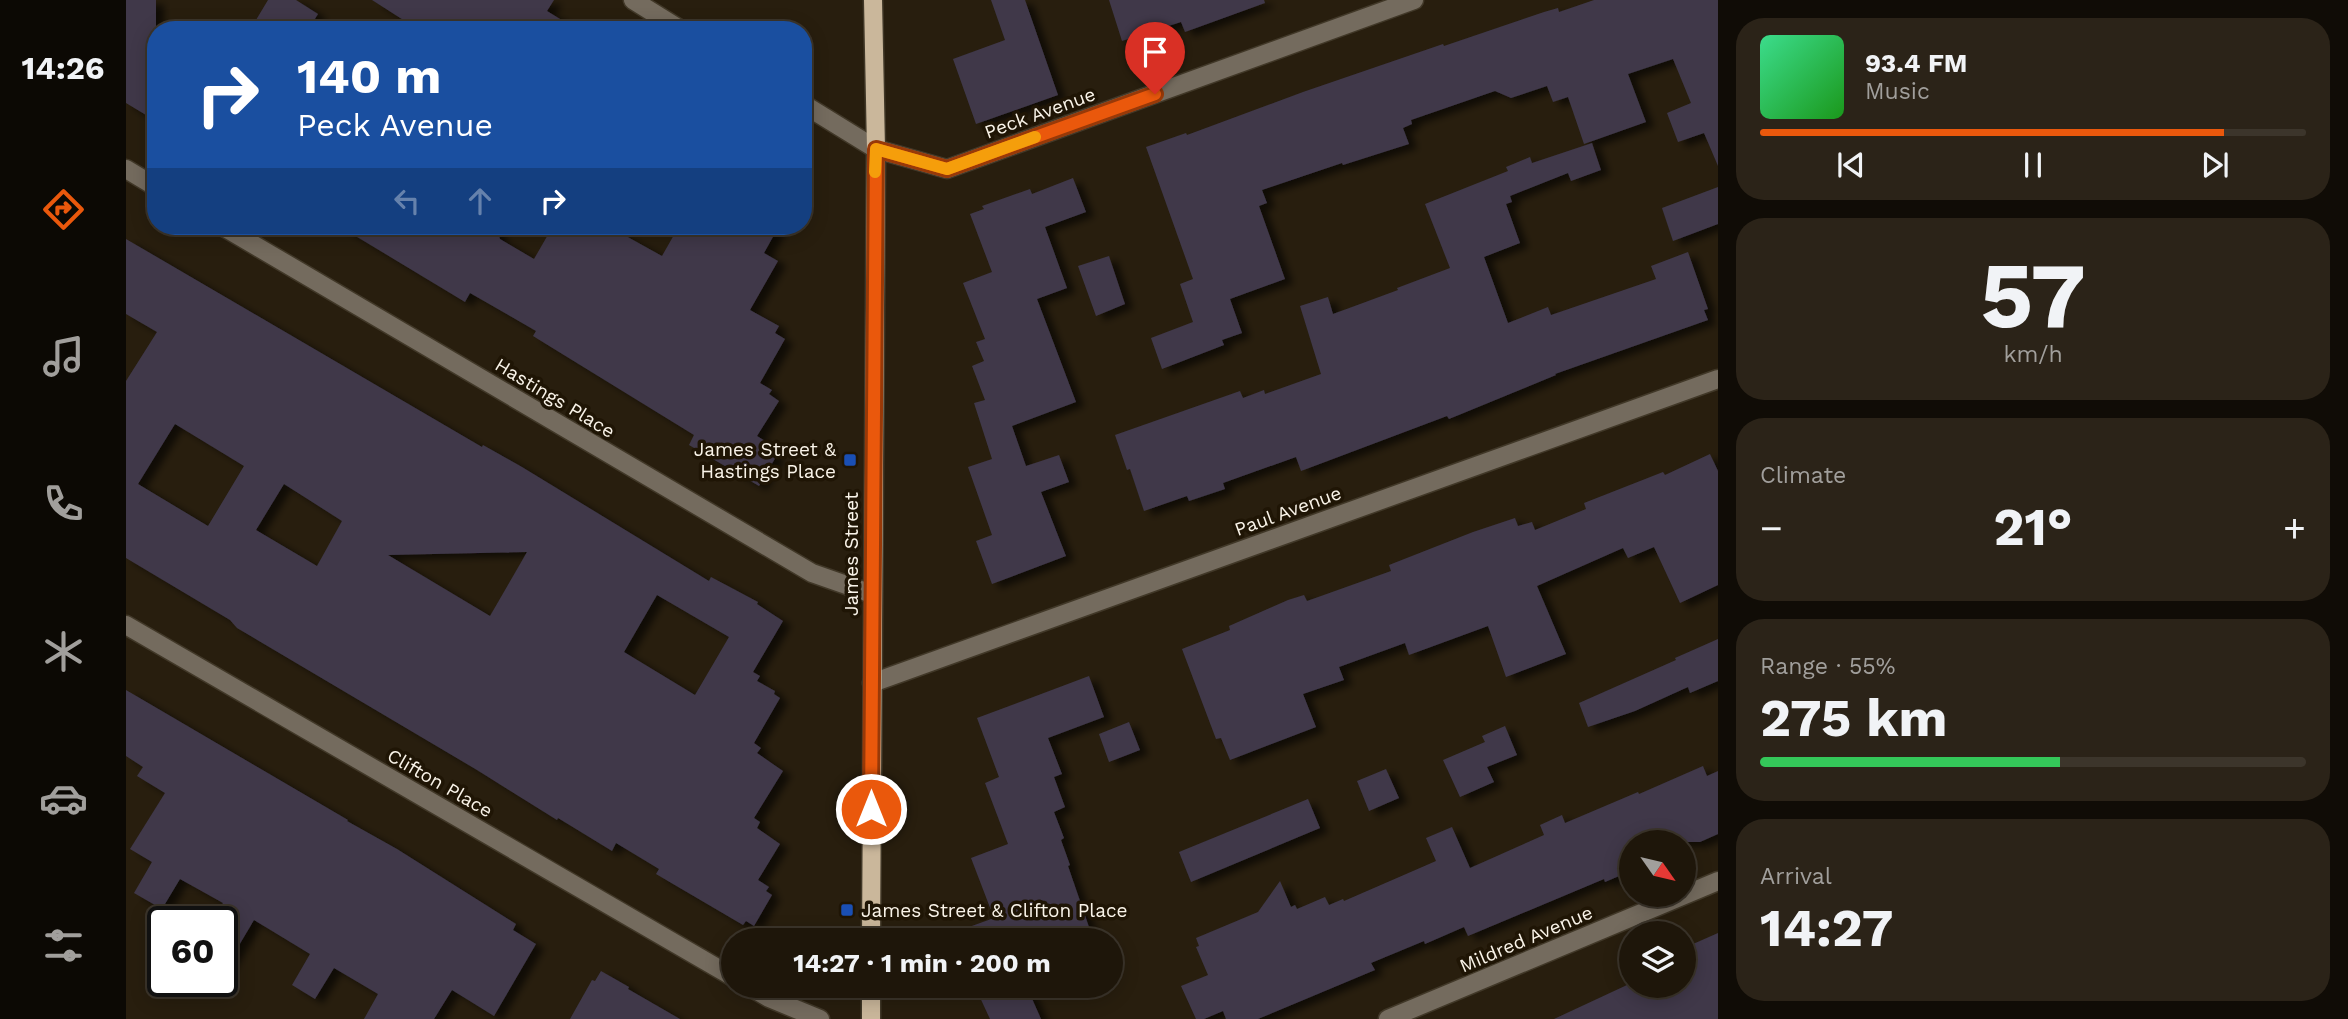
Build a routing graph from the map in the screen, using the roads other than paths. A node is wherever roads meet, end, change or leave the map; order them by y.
1 (633, 0) edge
2 (873, 0) edge
3 (1414, 0) edge
4 (667, 21) edge
5 (812, 110) edge
6 (876, 149) junction
7 (126, 169) edge
8 (147, 182) edge
9 (237, 235) edge
10 (1718, 379) edge
11 (872, 594) junction
12 (126, 625) edge
13 (872, 683) junction
14 (1718, 881) edge
15 (871, 928) edge
16 (721, 970) edge
17 (769, 998) edge
18 (871, 998) edge
19 (820, 1019) edge
20 (871, 1019) edge
21 (1388, 1019) edge

1 - 4 street
2 - 6 main road, James Street
3 - 6 street, Peck Avenue
5 - 6 street, Peck Avenue
6 - 11 main road, James Street
7 - 8 street
9 - 11 street, Hastings Place
10 - 13 street, Paul Avenue
11 - 13 main road, James Street
12 - 16 street, Clifton Place
13 - 15 main road, James Street
14 - 21 street, Mildred Avenue
17 - 19 street
18 - 20 main road

